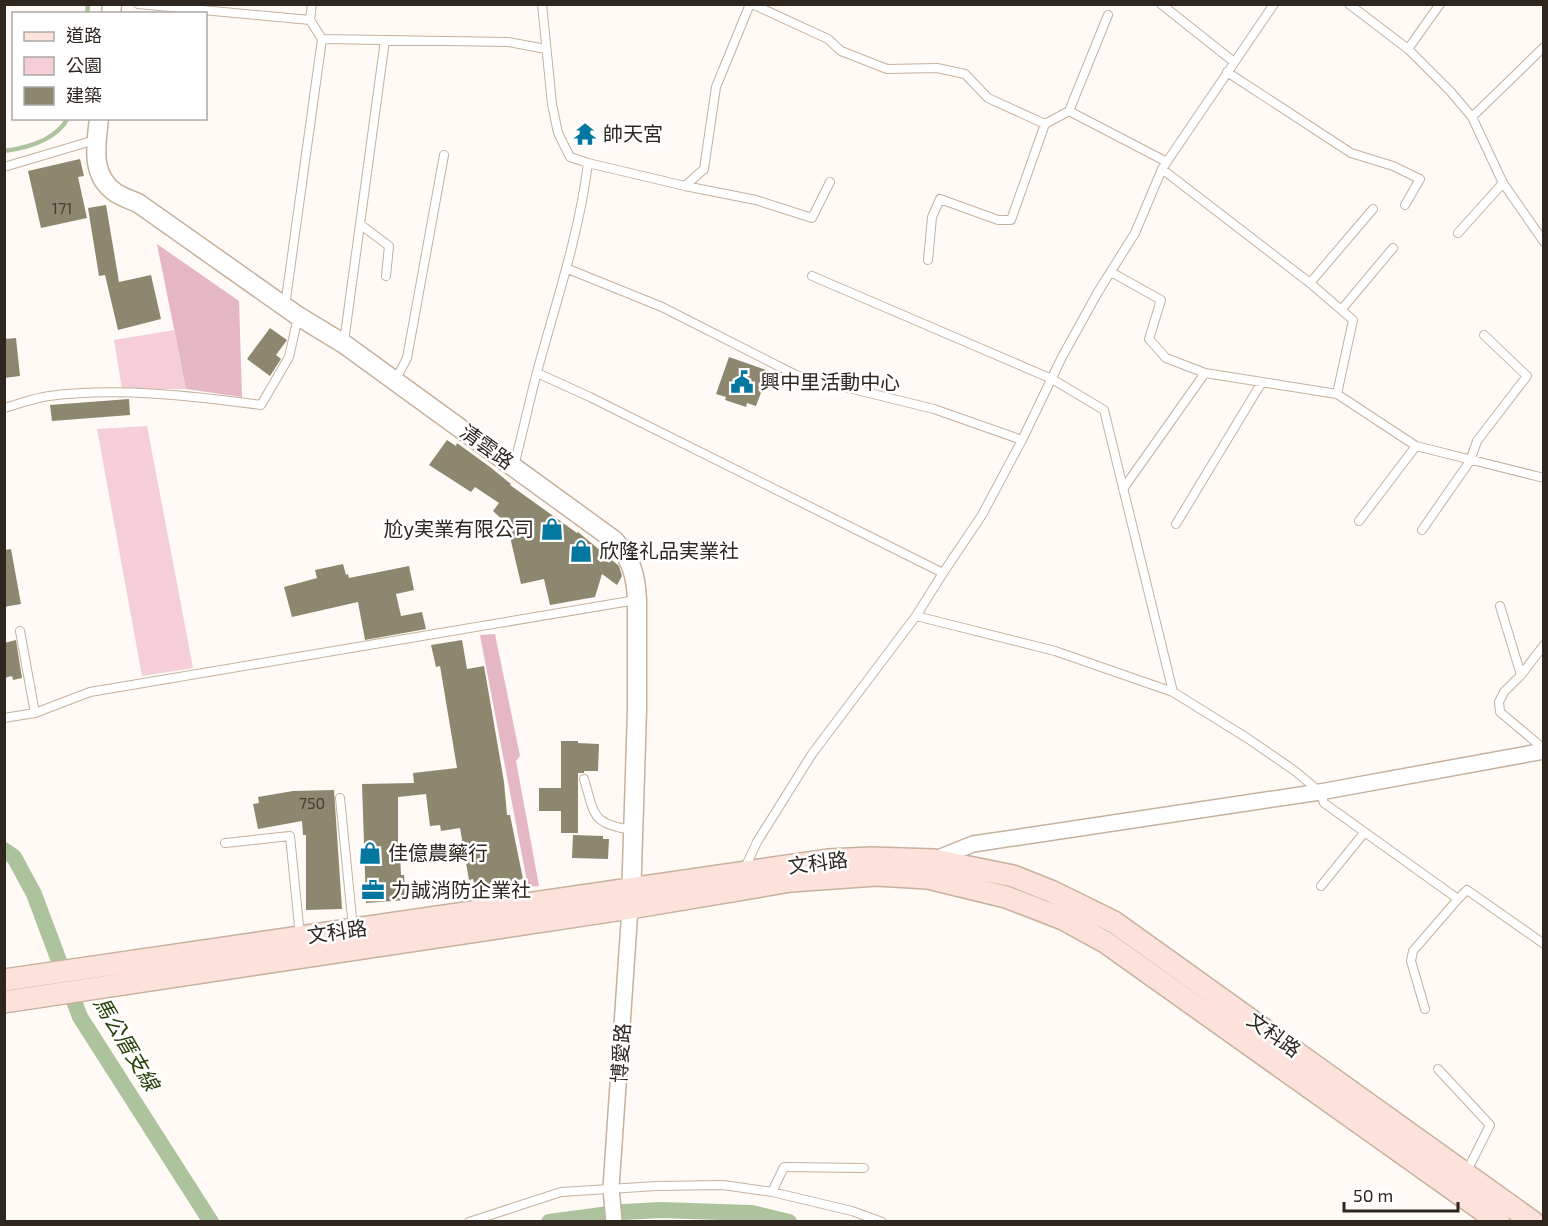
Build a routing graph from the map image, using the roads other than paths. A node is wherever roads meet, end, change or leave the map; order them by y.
1 (138, 4) edge
2 (312, 4) edge
3 (542, 4) edge
4 (751, 4) edge
5 (1161, 4) edge
6 (1274, 4) edge
7 (1349, 4) edge
8 (1440, 4) edge
9 (1107, 15) dead end
10 (310, 20) junction
11 (322, 39) junction
12 (385, 40) junction
13 (1544, 47) edge
14 (546, 49) junction
15 (1408, 49) junction
16 (1234, 62) junction
17 (1227, 72) junction
18 (1069, 111) junction
19 (1472, 117) junction
20 (99, 120) edge
21 (1045, 124) junction
22 (97, 139) junction
23 (444, 155) dead end
24 (588, 163) junction
25 (1165, 165) junction
26 (4, 167) edge
27 (830, 182) dead end
28 (1503, 183) junction
29 (685, 186) junction
30 (1405, 205) dead end
31 (1373, 209) dead end
32 (361, 225) junction
33 (1458, 233) dead end
34 (1544, 242) edge
35 (1393, 248) dead end
36 (928, 260) dead end
37 (568, 269) junction
38 (1110, 272) junction
39 (386, 276) dead end
40 (812, 276) dead end
41 (1310, 283) junction
42 (1342, 309) junction
43 (292, 311) junction
44 (1484, 335) dead end
45 (344, 344) junction
46 (537, 373) junction
47 (1205, 373) junction
48 (1052, 379) junction
49 (395, 381) junction
50 (1262, 382) junction
51 (1337, 394) junction
52 (4, 408) edge
53 (1022, 440) junction
54 (1416, 446) junction
55 (1470, 461) junction
56 (514, 467) junction
57 (1544, 478) edge
58 (1123, 489) junction
59 (1359, 521) dead end
60 (1176, 524) dead end
61 (1422, 530) dead end
62 (943, 573) junction
63 (637, 600) junction
64 (1500, 606) dead end
65 (916, 616) junction
66 (20, 631) dead end
67 (1544, 645) edge
68 (1521, 675) junction
69 (1173, 693) junction
70 (36, 712) junction
71 (4, 718) edge
72 (1544, 750) edge
73 (584, 778) dead end
74 (1320, 792) junction
75 (340, 798) dead end
76 (632, 830) junction
77 (1364, 833) junction
78 (225, 843) dead end
79 (931, 869) junction
80 (738, 882) junction
81 (1321, 886) dead end
82 (631, 898) junction
83 (1458, 898) junction
84 (353, 929) junction
85 (300, 937) junction
86 (1544, 944) edge
87 (40, 975) junction
88 (4, 980) edge
89 (46, 995) junction
90 (4, 1002) edge
91 (1425, 1010) dead end
92 (1438, 1069) dead end
93 (864, 1167) dead end
94 (1460, 1181) junction
95 (772, 1192) junction
96 (612, 1193) junction
97 (469, 1221) edge
98 (614, 1221) edge
99 (882, 1221) edge
100 (1499, 1221) edge
101 (1533, 1221) edge

1 - 10 lane
2 - 10 lane
3 - 14 lane
4 - 21 lane
4 - 29 lane
5 - 16 lane
6 - 16 lane
7 - 15 lane
8 - 15 lane
9 - 18 lane
10 - 11 lane
11 - 12 lane
11 - 43 lane
12 - 14 lane
12 - 32 lane
13 - 19 lane
14 - 24 lane
15 - 19 lane
16 - 17 lane
17 - 25 lane
17 - 30 lane
18 - 21 lane
18 - 25 lane
19 - 28 lane
20 - 22 street, 清雲路
21 - 36 lane
22 - 26 lane
22 - 43 street, 清雲路
23 - 49 lane
24 - 29 lane
24 - 37 lane
25 - 38 lane
25 - 41 lane
27 - 29 lane
28 - 33 lane
28 - 34 lane
31 - 41 lane
32 - 39 lane
32 - 45 lane
35 - 42 lane
37 - 46 lane
37 - 53 lane
38 - 47 lane
38 - 48 lane
40 - 48 lane
41 - 42 lane
42 - 51 lane
43 - 45 street, 清雲路
43 - 52 lane
44 - 55 lane
45 - 49 street, 清雲路
46 - 56 lane
46 - 62 lane
47 - 50 lane
47 - 58 lane
48 - 53 lane
48 - 58 lane
49 - 56 street, 清雲路
50 - 51 lane
50 - 60 lane
51 - 54 lane
53 - 62 lane
54 - 55 lane
54 - 59 lane
55 - 57 lane
55 - 61 lane
56 - 63 street, 清雲路
58 - 69 lane
62 - 65 lane
63 - 70 lane
63 - 76 street, 清雲路
64 - 68 lane
65 - 69 lane
65 - 80 lane
66 - 70 lane
67 - 68 lane
68 - 72 lane
69 - 74 lane
70 - 71 lane
72 - 74 street
73 - 76 lane
74 - 77 lane
74 - 79 street
75 - 84 lane
76 - 82 street, 清雲路
77 - 81 lane
77 - 83 lane
78 - 85 lane
79 - 80 main road, 文科路
79 - 94 main road, 文科路
80 - 82 main road, 文科路
82 - 84 main road, 文科路
82 - 89 main road, 文科路
82 - 96 street, 博愛路
83 - 86 lane
83 - 91 lane
84 - 85 main road, 文科路
85 - 87 main road, 文科路
87 - 88 main road, 文科路
87 - 89 lane
89 - 90 main road, 文科路
92 - 94 lane
93 - 95 lane
94 - 100 main road, 文科路
94 - 101 main road, 文科路
95 - 96 lane
95 - 99 lane
96 - 97 lane
96 - 98 street, 博愛路

